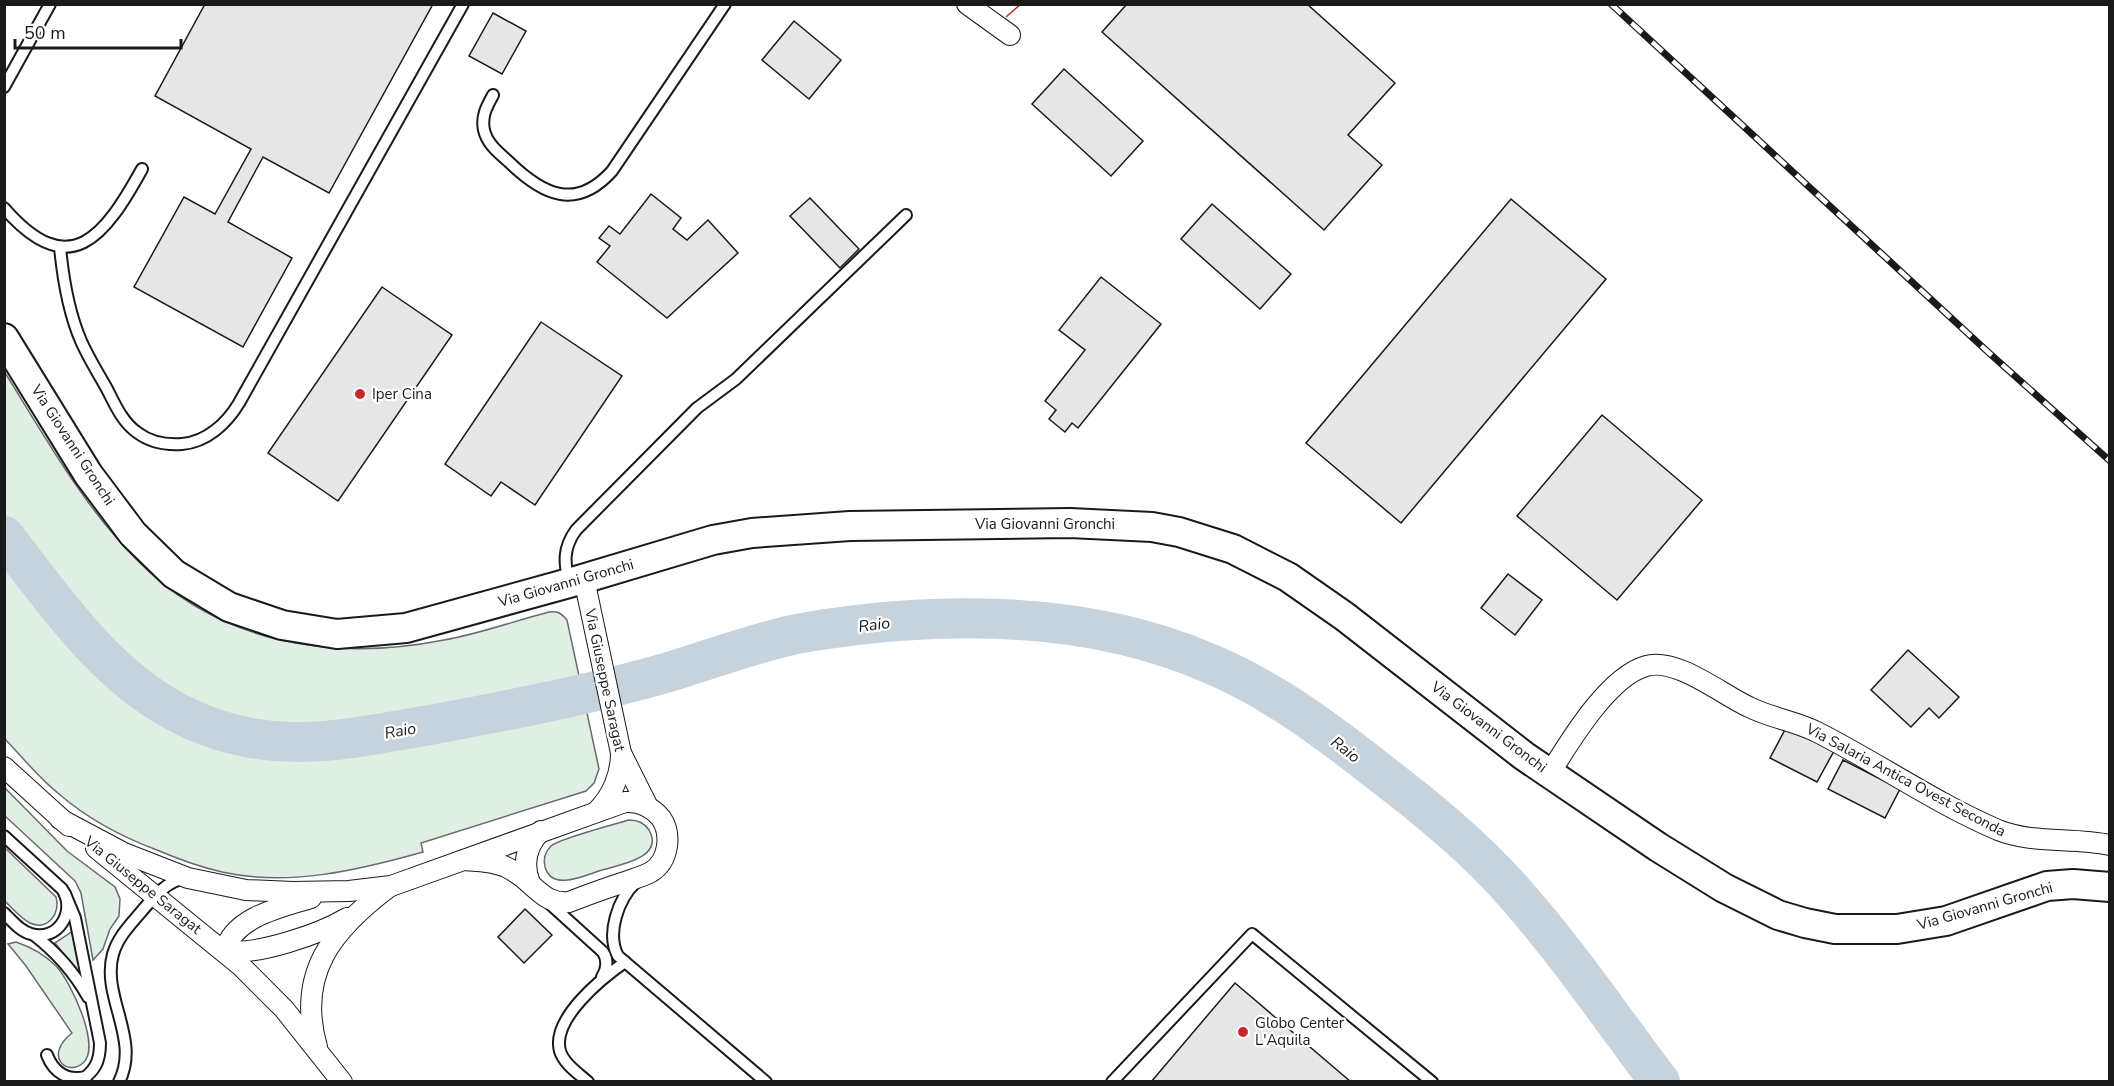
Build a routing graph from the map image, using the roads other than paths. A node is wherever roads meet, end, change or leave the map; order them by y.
1 (50, 4) edge
2 (463, 4) edge
3 (725, 4) edge
4 (968, 4) edge
5 (1010, 35) dead end
6 (4, 87) edge
7 (493, 95) dead end
8 (142, 169) dead end
9 (4, 208) edge
10 (906, 215) dead end
11 (60, 248) junction
12 (4, 338) edge
13 (576, 581) junction
14 (621, 753) junction
15 (4, 767) edge
16 (1550, 773) junction
17 (648, 807) junction
18 (597, 811) junction
19 (60, 819) junction
20 (540, 831) junction
21 (4, 836) edge
22 (2109, 845) edge
23 (464, 860) junction
24 (651, 872) junction
25 (188, 878) junction
26 (391, 886) junction
27 (2109, 887) edge
28 (536, 890) junction
29 (349, 891) junction
30 (65, 894) junction
31 (156, 895) junction
32 (357, 912) junction
33 (4, 913) edge
34 (4, 922) edge
35 (19, 926) junction
36 (34, 935) junction
37 (600, 949) junction
38 (225, 951) junction
39 (625, 962) junction
40 (602, 977) junction
41 (93, 1008) junction
42 (318, 1049) junction
43 (47, 1055) dead end
44 (83, 1079) edge
45 (119, 1082) edge
46 (342, 1082) edge
47 (588, 1082) edge
48 (766, 1082) edge
49 (1112, 1082) edge
50 (1432, 1082) edge

1 - 6 lane
2 - 11 lane
3 - 7 lane
4 - 5 street
8 - 11 lane
9 - 11 lane
10 - 13 lane
12 - 13 main road, Via Giovanni Gronchi
13 - 14 street, Via Giuseppe Saragat
13 - 16 main road, Via Giovanni Gronchi
14 - 17 street
14 - 18 street, Via Giuseppe Saragat
15 - 19 street, Via Giuseppe Saragat
16 - 22 street, Via Salaria Antica Ovest Seconda
16 - 27 main road, Via Giovanni Gronchi
17 - 18 street, Via Giuseppe Saragat
17 - 24 street
18 - 20 street, Via Giuseppe Saragat
19 - 25 street, Via Giuseppe Saragat
19 - 31 street, Via Giuseppe Saragat
20 - 23 street, Via Giuseppe Saragat
20 - 28 street
21 - 30 lane
23 - 26 street, Via Giuseppe Saragat
23 - 28 street, Via Giuseppe Saragat
24 - 28 street, Via Giuseppe Saragat
24 - 39 lane
25 - 29 street, Via Giuseppe Saragat
25 - 31 lane
26 - 29 street, Via Giuseppe Saragat
26 - 32 street, Via Giuseppe Saragat
28 - 37 lane
29 - 38 street, Via Giuseppe Saragat
30 - 36 lane
30 - 41 lane
31 - 38 street, Via Giuseppe Saragat
31 - 45 lane
32 - 38 street, Via Giuseppe Saragat
32 - 42 street, Via Giuseppe Saragat
33 - 35 lane
34 - 35 lane
35 - 36 lane
36 - 41 lane
37 - 39 lane
37 - 40 lane
38 - 42 street, Via Giuseppe Saragat
39 - 40 lane
39 - 48 lane
40 - 47 lane
41 - 44 lane
42 - 46 street, Via Giuseppe Saragat
43 - 44 lane
49 - 50 lane

